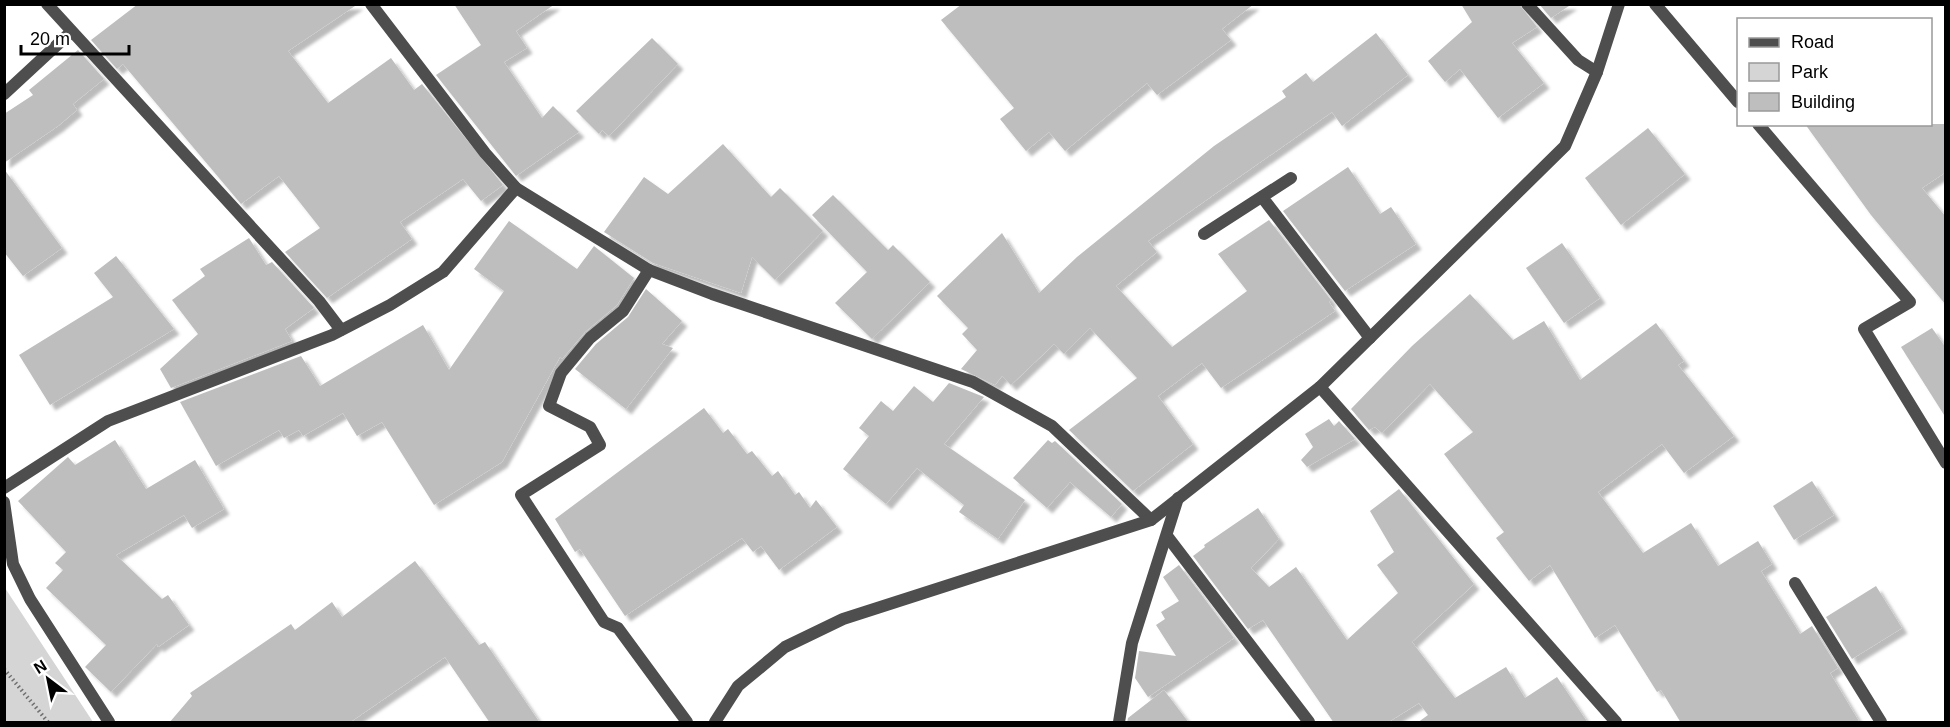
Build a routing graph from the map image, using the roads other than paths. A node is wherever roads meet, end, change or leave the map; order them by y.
1 (47, 4) edge
2 (371, 4) edge
3 (1527, 4) edge
4 (1619, 4) edge
5 (1655, 4) edge
6 (71, 32) junction
7 (1597, 72) junction
8 (4, 94) edge
9 (1737, 101) edge
10 (1760, 126) edge
11 (1291, 178) dead end
12 (516, 188) junction
13 (1262, 197) junction
14 (1204, 234) dead end
15 (649, 270) junction
16 (341, 330) junction
17 (1370, 338) junction
18 (1320, 387) junction
19 (1946, 464) edge
20 (4, 488) edge
21 (1179, 497) junction
22 (4, 502) edge
23 (1151, 520) junction
24 (1167, 536) junction
25 (1795, 583) dead end
26 (110, 723) edge
27 (687, 723) edge
28 (715, 723) edge
29 (1119, 723) edge
30 (1309, 723) edge
31 (1616, 723) edge
32 (1881, 723) edge

1 - 6 street
2 - 12 street
3 - 7 street
4 - 7 street
5 - 9 street
6 - 8 street
6 - 16 street
7 - 17 street
10 - 19 street
11 - 13 street
12 - 15 street
12 - 16 street
13 - 14 street
13 - 17 street
15 - 23 street
15 - 27 street
16 - 20 street
17 - 18 street
18 - 21 street
18 - 31 street
21 - 23 street
21 - 24 street
22 - 26 street
23 - 28 street
24 - 29 street
24 - 30 street
25 - 32 street

